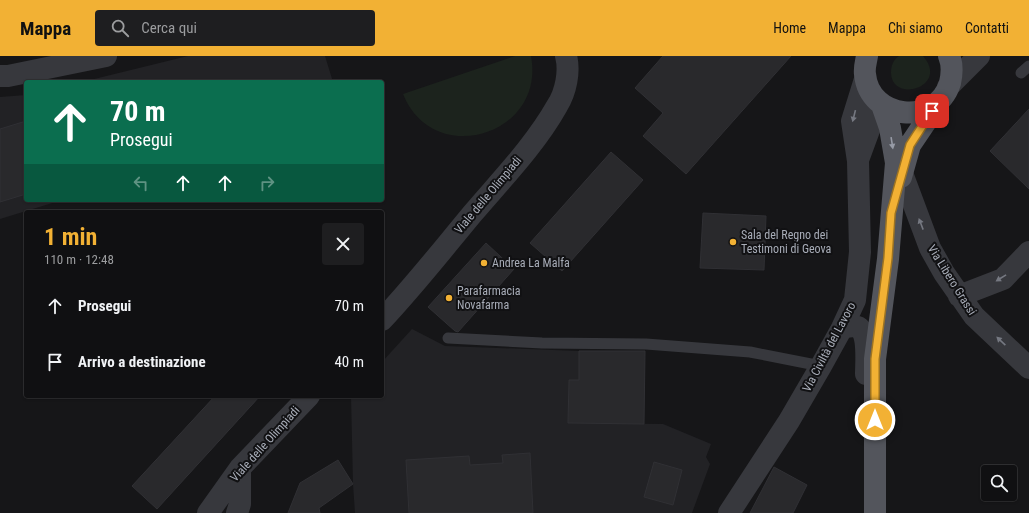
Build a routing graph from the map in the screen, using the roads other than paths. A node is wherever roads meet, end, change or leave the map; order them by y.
1 (106, 56) edge
2 (566, 56) edge
3 (949, 56) edge
4 (979, 56) edge
5 (864, 66) edge
6 (0, 76) edge
7 (945, 93) junction
8 (881, 104) junction
9 (858, 161) junction
10 (902, 173) junction
11 (891, 213) junction
12 (1029, 252) edge
13 (959, 296) junction
14 (384, 318) edge
15 (842, 328) junction
16 (448, 338) dead end
17 (821, 366) junction
18 (1029, 368) edge
19 (307, 398) edge
20 (240, 468) junction
21 (875, 503) edge
22 (208, 513) edge
23 (237, 513) edge
24 (729, 513) edge

1 - 6 street
2 - 14 street, Viale delle Olimpiadi
3 - 7 main road
4 - 7 street
5 - 8 main road
5 -> 9 street
7 - 8 main road
7 - 10 main road
8 - 9 street
8 -> 11 main road
9 - 15 street, Via Civiltà del Lavoro
10 - 11 main road
13 -> 10 street, Via Libero Grassi
11 - 21 main road
12 -> 13 street
18 -> 13 street, Via Libero Grassi
15 - 17 street, Via Civiltà del Lavoro
15 - 21 street
16 - 17 lane
17 - 24 street, Via Civiltà del Lavoro
19 - 20 street, Viale delle Olimpiadi
20 - 22 street, Viale delle Olimpiadi
20 - 23 street

